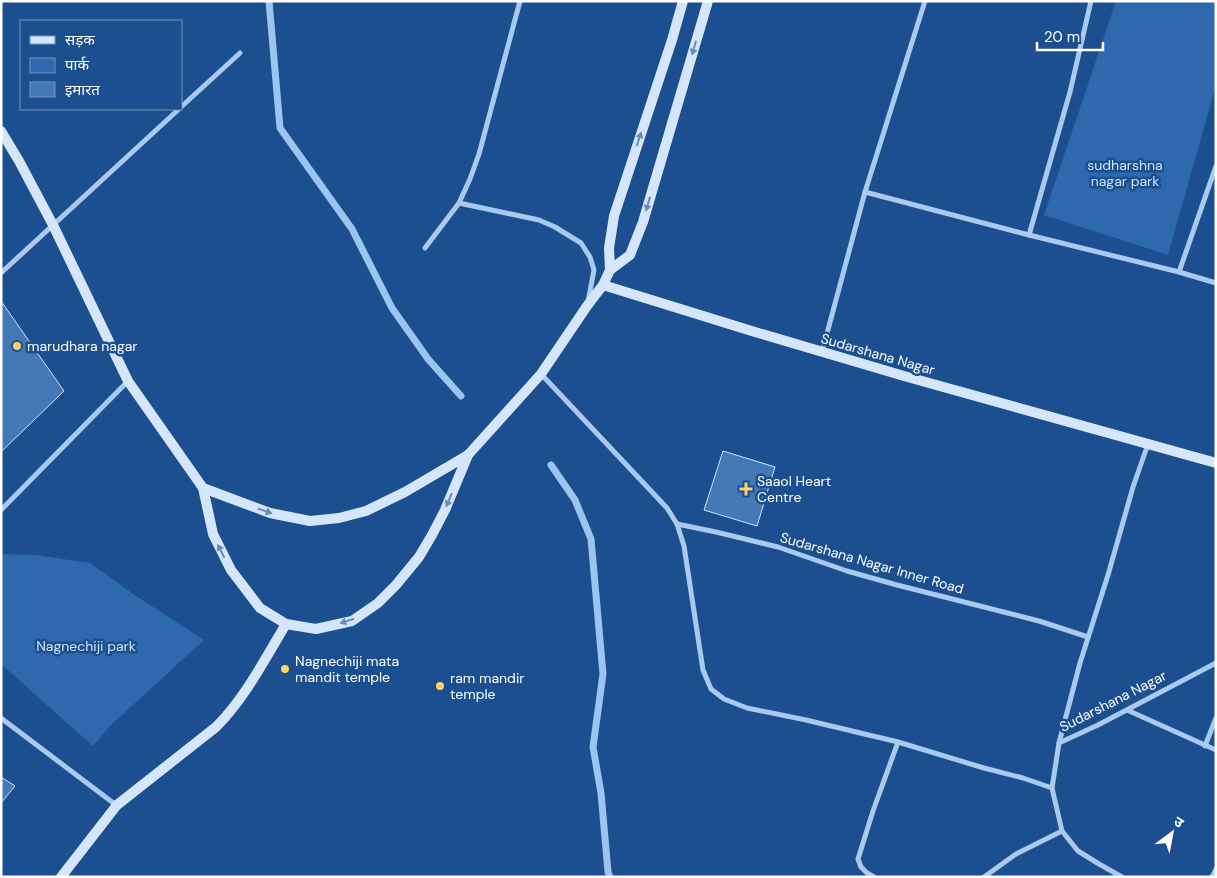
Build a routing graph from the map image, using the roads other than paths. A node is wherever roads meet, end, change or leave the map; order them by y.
1 (520, 1) edge
2 (683, 1) edge
3 (708, 1) edge
4 (925, 1) edge
5 (1091, 1) edge
6 (240, 53) dead end
7 (182, 106) edge
8 (178, 110) edge
9 (1, 130) edge
10 (1216, 166) edge
11 (866, 192) junction
12 (459, 203) junction
13 (53, 225) junction
14 (1029, 235) junction
15 (425, 248) dead end
16 (610, 270) junction
17 (1, 272) edge
18 (1179, 272) junction
19 (1216, 283) edge
20 (603, 285) junction
21 (587, 306) junction
22 (822, 352) junction
23 (541, 374) junction
24 (128, 381) junction
25 (1148, 443) junction
26 (468, 455) junction
27 (1216, 462) edge
28 (203, 488) junction
29 (1, 510) edge
30 (677, 524) junction
31 (286, 624) junction
32 (1088, 637) junction
33 (1216, 663) edge
34 (1127, 710) junction
35 (1, 718) edge
36 (1216, 718) edge
37 (898, 742) junction
38 (1059, 743) junction
39 (1205, 746) junction
40 (1216, 750) edge
41 (1052, 788) junction
42 (117, 806) junction
43 (1062, 831) junction
44 (1216, 869) edge
45 (61, 877) edge
46 (874, 877) edge
47 (984, 877) edge
48 (1122, 877) edge
49 (1212, 877) edge

1 - 12 street
16 -> 2 street
3 -> 16 street
4 - 11 street
5 - 14 street
6 - 7 street
8 - 13 street
9 - 13 street
10 - 18 street
11 - 14 street
11 - 22 street
12 - 15 street
12 - 21 street
13 - 17 street
13 - 24 street
14 - 18 street
16 - 20 street
18 - 19 street
20 - 21 street
20 - 22 street, Sudarshana Nagar
21 - 23 street
22 - 25 street, Sudarshana Nagar
23 - 26 street
23 - 30 street
24 - 28 street
24 - 29 street
25 - 27 street, Sudarshana Nagar
25 - 32 street, Sudarshana Nagar
28 -> 26 street
26 -> 31 street
31 -> 28 street
30 - 32 street, Sudarshana Nagar Inner Road
30 - 37 street
31 - 42 street
32 - 38 street, Sudarshana Nagar
33 - 34 street, Sudarshana Nagar
34 - 38 street, Sudarshana Nagar
34 - 39 street
35 - 42 street
36 - 39 street
37 - 41 street
37 - 46 street
38 - 41 street
39 - 40 street
41 - 43 street
42 - 45 street
43 - 47 street
43 - 48 street
44 - 49 street

